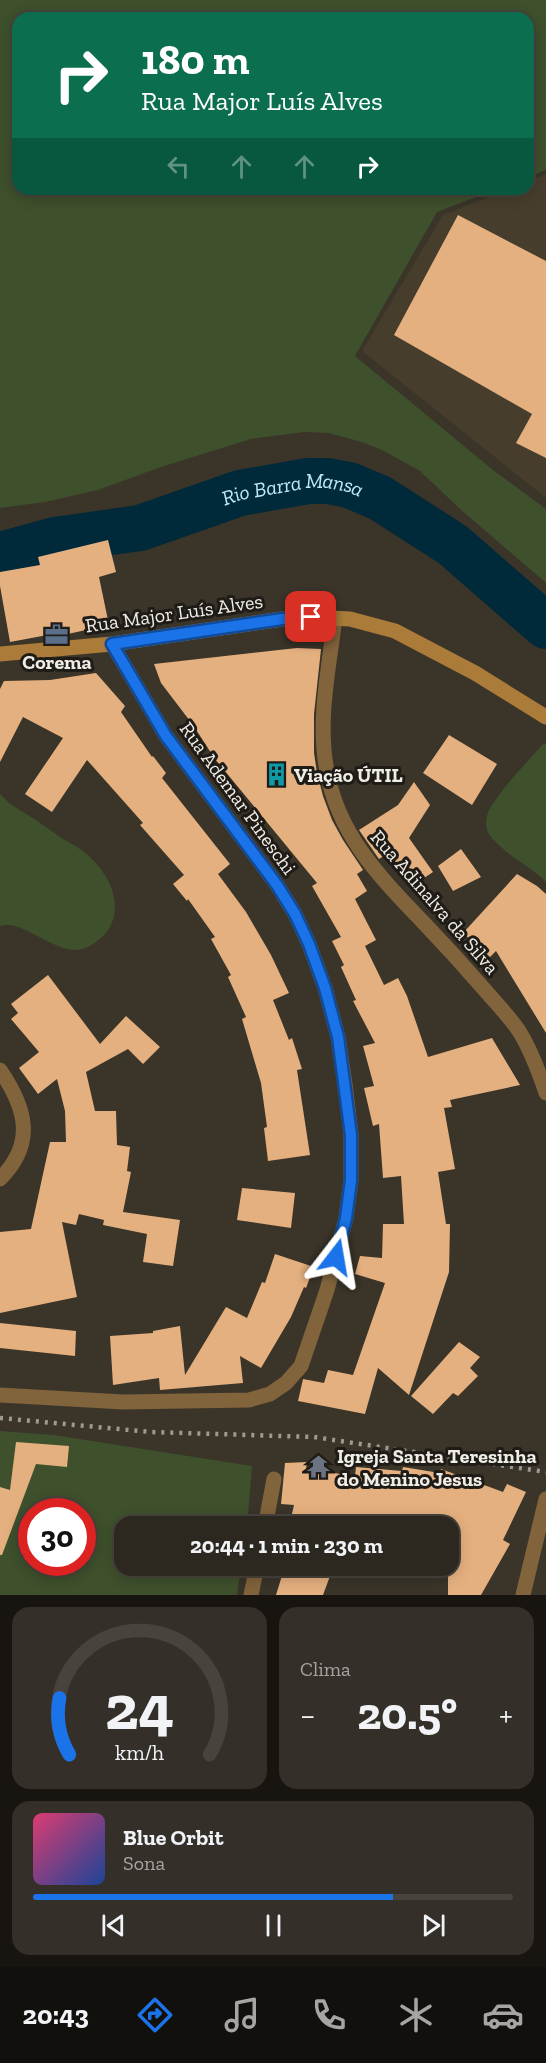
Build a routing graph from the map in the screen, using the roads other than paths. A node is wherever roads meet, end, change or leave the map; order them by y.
1 (334, 618) junction
2 (112, 644) junction
3 (0, 654) edge
4 (546, 717) edge
5 (0, 1070) edge
6 (546, 1093) edge
7 (0, 1179) edge
8 (0, 1395) edge
9 (274, 1479) dead end
10 (546, 1499) edge
11 (267, 1516) edge
12 (255, 1576) edge
13 (251, 1595) edge
14 (523, 1595) edge

1 - 2 street, Rua Major Luís Alves
1 - 4 street, Rua Major Luís Alves
1 - 6 street, Rua Adinalva da Silva
2 - 3 street, Rua Major Luís Alves
2 - 8 street, Rua Ademar Pineschi
5 - 7 street
9 - 11 street
10 - 14 street
12 - 13 street

